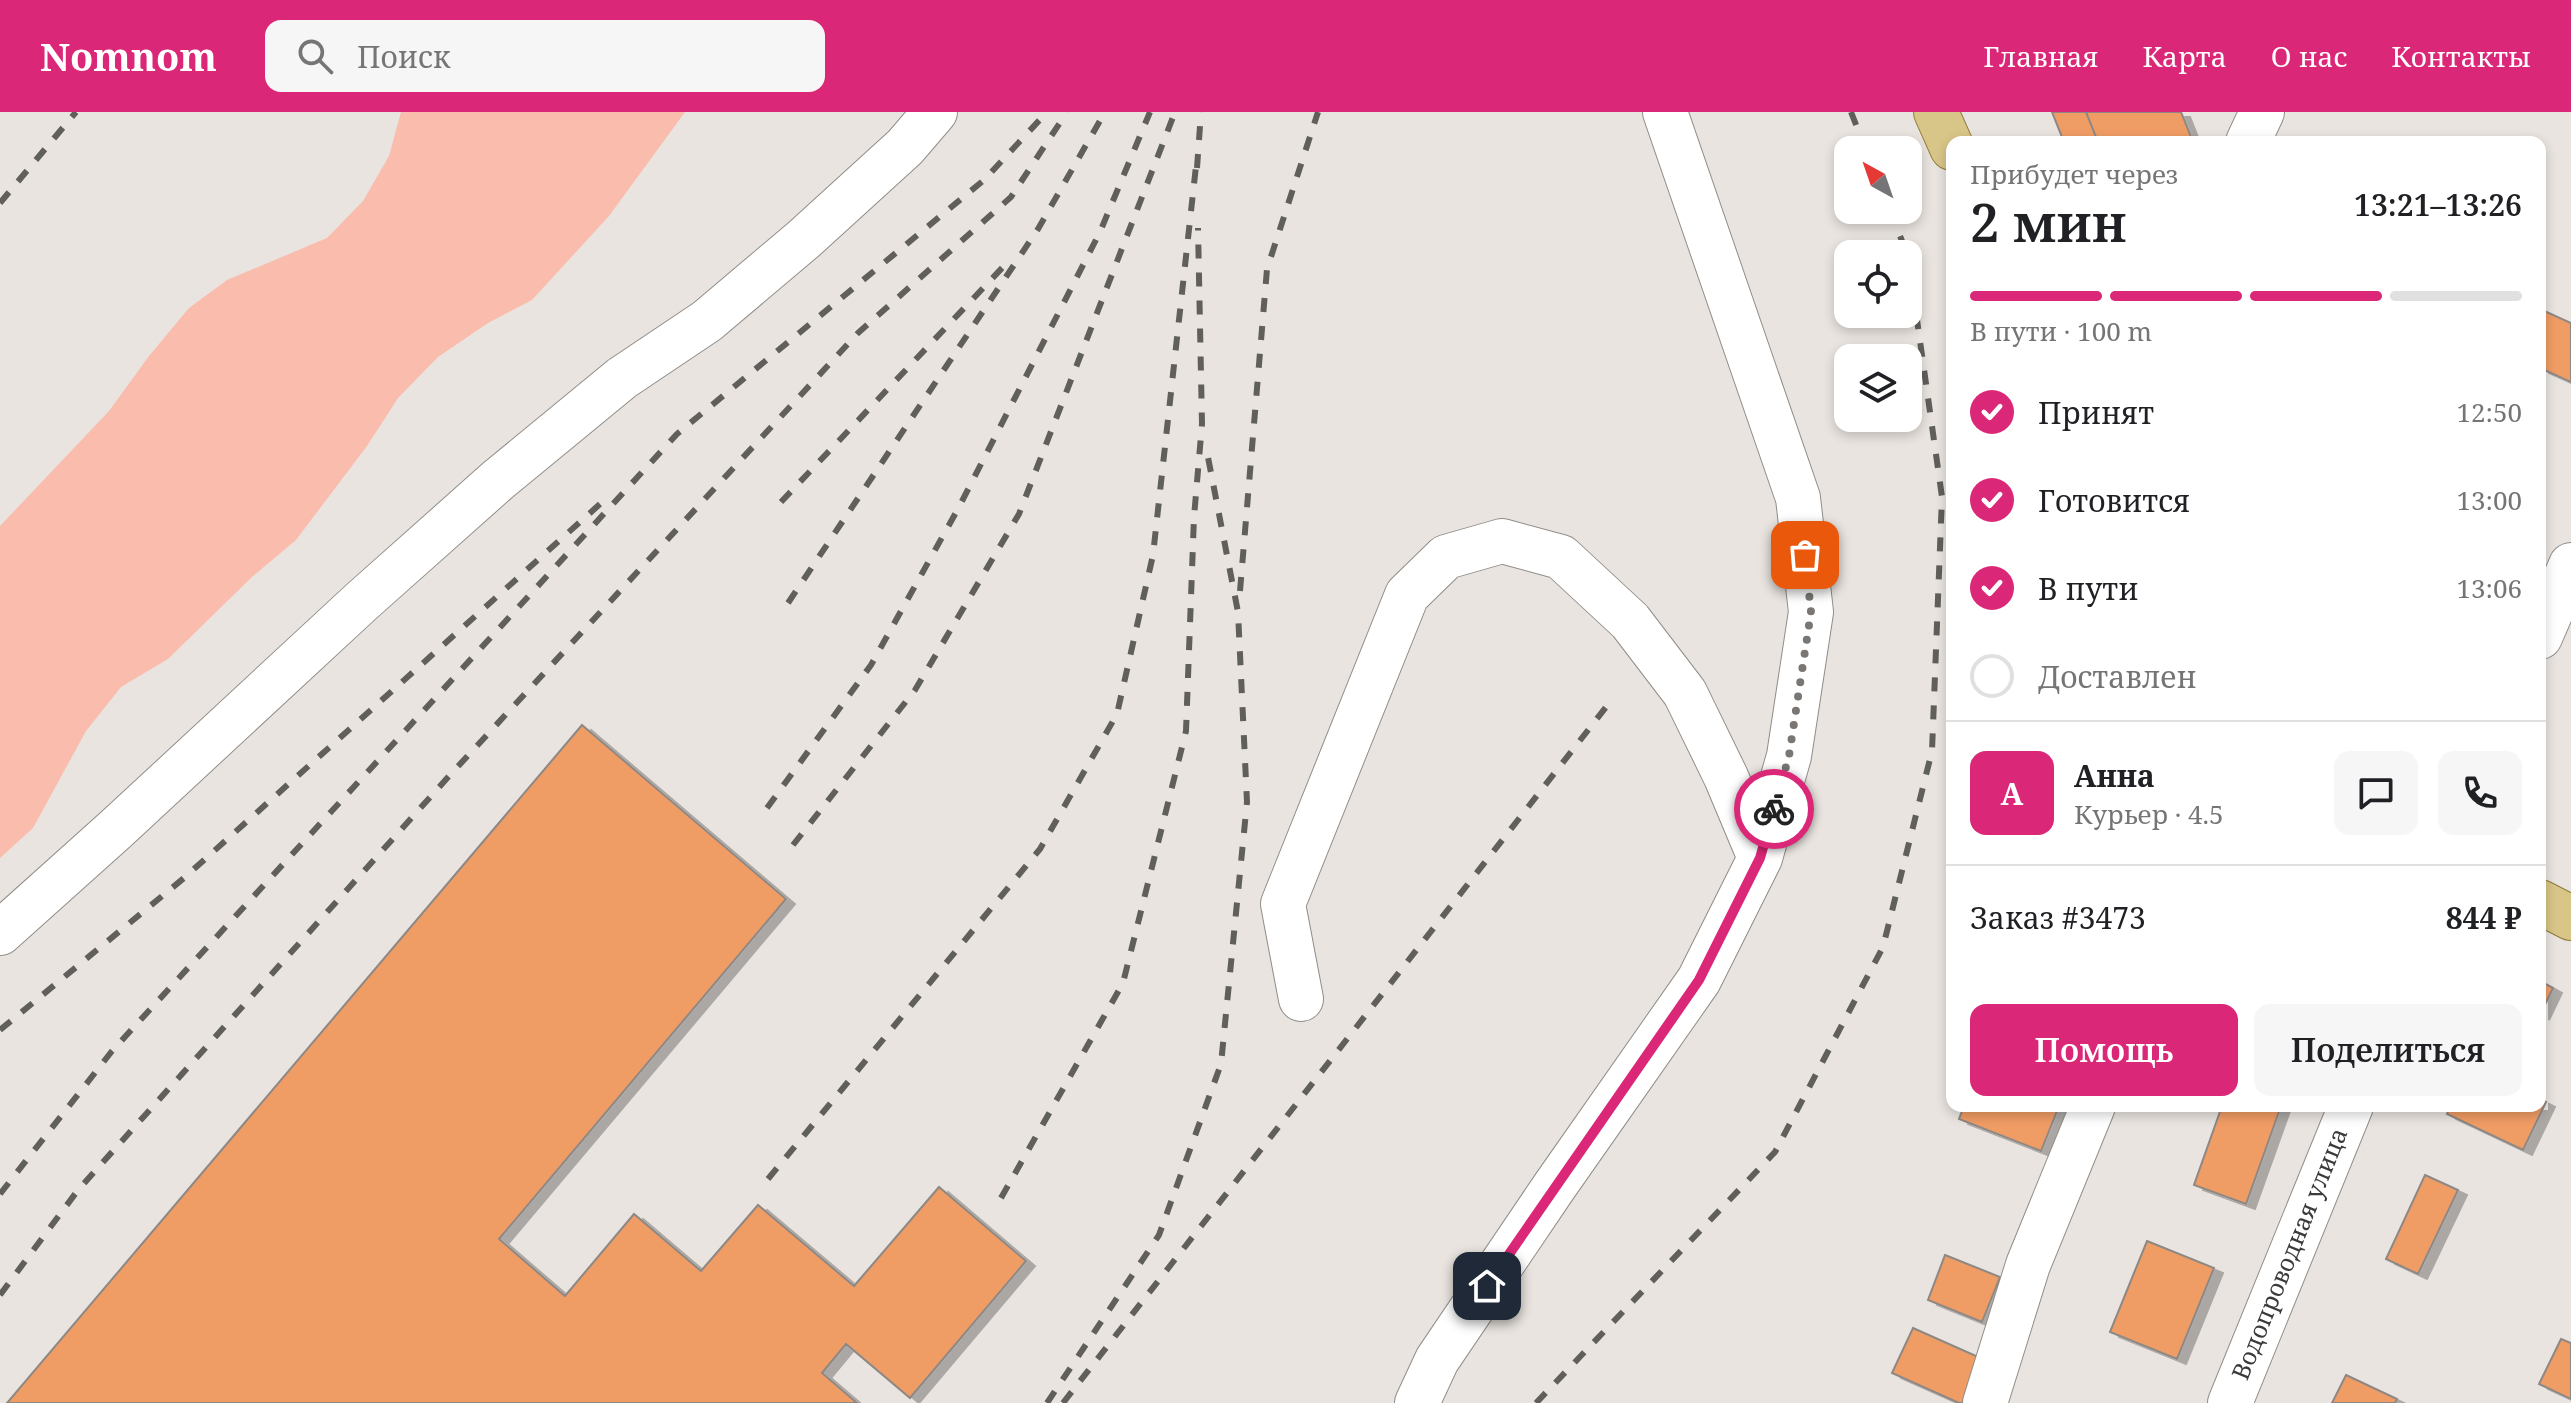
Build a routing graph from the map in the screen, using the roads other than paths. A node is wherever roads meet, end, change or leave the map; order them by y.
1 (935, 112) edge
2 (1665, 112) edge
3 (1936, 112) edge
4 (2262, 112) edge
5 (1947, 136) edge
6 (2251, 136) edge
7 (2571, 565) edge
8 (2546, 623) edge
9 (1760, 858) junction
10 (2546, 905) edge
11 (2571, 918) edge
12 (0, 933) edge
13 (1301, 999) dead end
14 (2091, 1112) edge
15 (2349, 1112) edge
16 (1417, 1403) edge
17 (1985, 1403) edge
18 (2230, 1403) edge

1 - 12 street
2 - 9 street
3 - 5 main road
4 - 6 street
7 - 8 street
9 - 13 street
9 - 16 street
10 - 11 main road
14 - 17 street
15 - 18 street, Водопроводная улица

